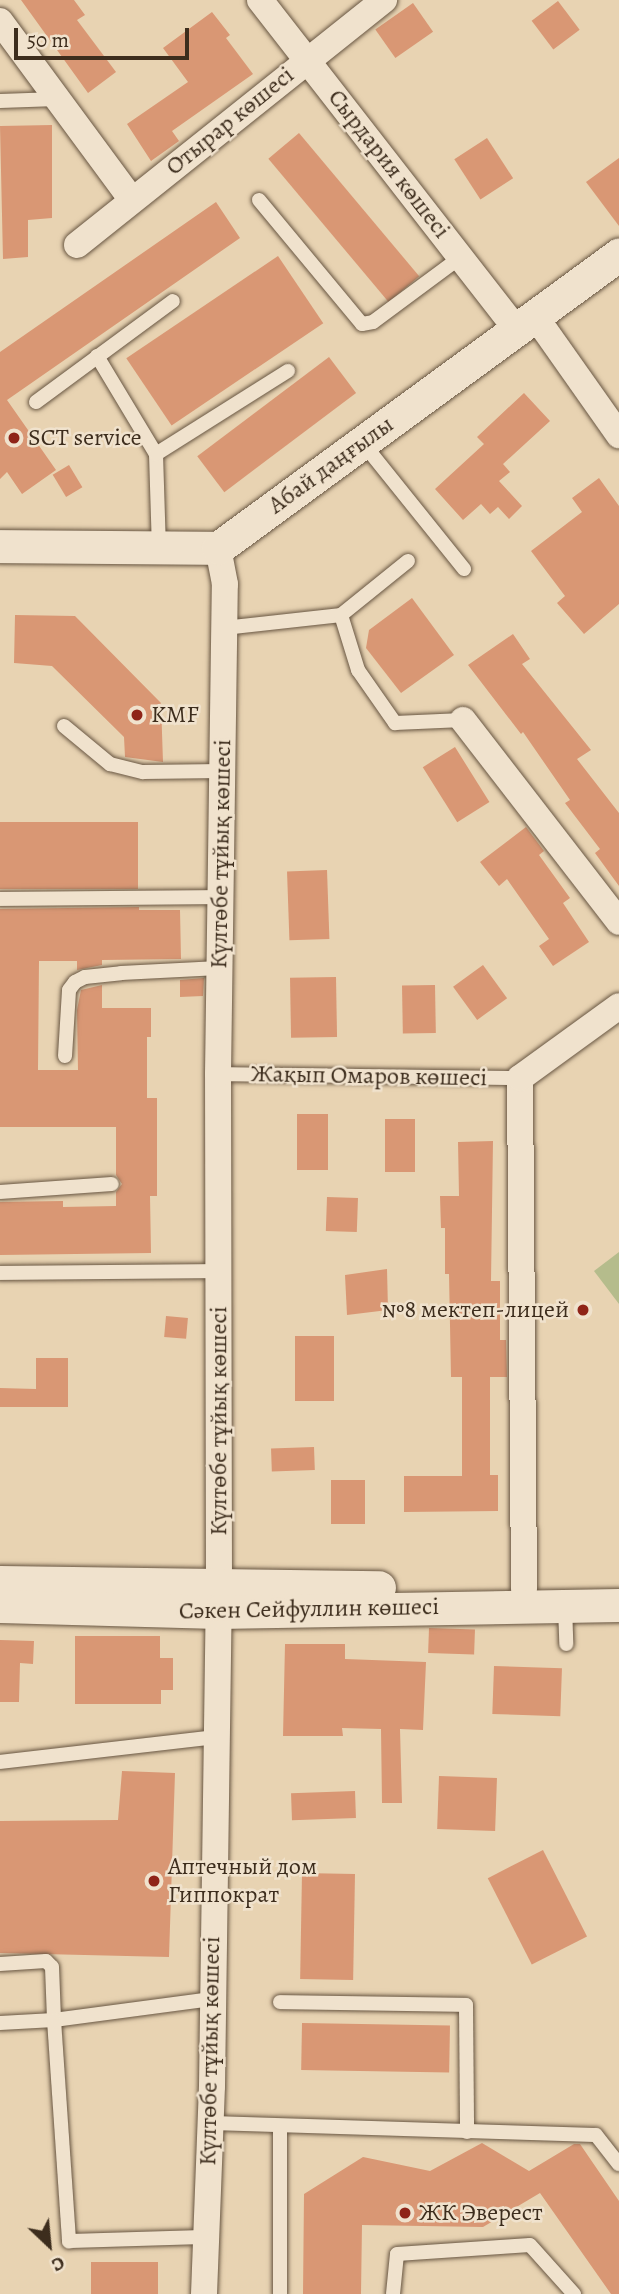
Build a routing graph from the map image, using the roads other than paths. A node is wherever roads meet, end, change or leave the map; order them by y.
1 (260, 0) edge
2 (384, 0) edge
3 (0, 22) edge
4 (307, 59) junction
5 (57, 99) junction
6 (0, 102) edge
7 (132, 200) junction
8 (259, 200) dead end
9 (77, 245) dead end
10 (619, 254) edge
11 (461, 257) junction
12 (173, 301) dead end
13 (526, 322) junction
14 (97, 356) junction
15 (288, 371) dead end
16 (36, 401) dead end
17 (619, 435) edge
18 (362, 442) junction
19 (156, 454) junction
20 (0, 545) edge
21 (159, 547) junction
22 (218, 548) junction
23 (408, 561) dead end
24 (464, 569) dead end
25 (341, 615) junction
26 (224, 628) junction
27 (463, 719) joint
28 (64, 726) dead end
29 (222, 771) junction
30 (220, 897) junction
31 (0, 899) edge
32 (619, 922) edge
33 (219, 968) junction
34 (619, 1006) edge
35 (65, 1056) dead end
36 (218, 1074) junction
37 (520, 1078) junction
38 (113, 1184) dead end
39 (0, 1192) edge
40 (218, 1271) junction
41 (0, 1273) edge
42 (0, 1582) edge
43 (619, 1587) edge
44 (524, 1589) junction
45 (218, 1599) junction
46 (619, 1605) edge
47 (0, 1606) edge
48 (565, 1606) junction
49 (566, 1644) dead end
50 (216, 1737) junction
51 (0, 1762) edge
52 (0, 1964) edge
53 (212, 1999) junction
54 (280, 2002) dead end
55 (54, 2020) junction
56 (0, 2023) edge
57 (211, 2123) junction
58 (280, 2127) junction
59 (467, 2132) junction
60 (619, 2164) edge
61 (204, 2237) junction
62 (204, 2294) edge
63 (280, 2294) edge
64 (393, 2294) edge
65 (575, 2294) edge

1 - 4 street, Сырдария көшесі
2 - 4 street, Отырар көшесі
3 - 5 street
4 - 7 street, Отырар көшесі
4 - 11 street, Сырдария көшесі
5 - 6 lane
5 - 7 street
7 - 9 street, Отырар көшесі
8 - 11 lane
10 - 13 street, Абай даңғылы
11 - 13 street, Сырдария көшесі
12 - 14 lane
13 - 17 street, Сырдария көшесі
13 - 18 street, Абай даңғылы
14 - 16 lane
14 - 19 lane
15 - 19 lane
18 - 22 street, Абай даңғылы
18 - 24 lane
19 - 21 lane
20 - 21 street
21 - 22 street
22 - 26 street, Күлтөбе тұйық көшесі
23 - 25 lane
25 - 26 lane
25 - 27 lane
26 - 29 street, Күлтөбе тұйық көшесі
27 - 32 street
28 - 29 lane
29 - 30 street, Күлтөбе тұйық көшесі
30 - 31 lane
30 - 33 street, Күлтөбе тұйық көшесі
33 - 35 lane
33 - 36 street, Күлтөбе тұйық көшесі
34 - 37 street, Жақып Омаров көшесі
36 - 37 lane, Жақып Омаров көшесі
36 - 40 street, Күлтөбе тұйық көшесі
37 - 44 street, Жақып Омаров көшесі
38 - 39 lane
40 - 41 lane
40 - 45 street, Күлтөбе тұйық көшесі
42 - 45 street, Сәкен Сейфуллин көшесі
43 - 44 street, Сәкен Сейфуллин көшесі
44 - 45 street, Сәкен Сейфуллин көшесі
45 - 47 street, Сәкен Сейфуллин көшесі
45 - 48 street, Сәкен Сейфуллин көшесі
45 - 50 street, Күлтөбе тұйық көшесі
46 - 48 street, Сәкен Сейфуллин көшесі
48 - 49 lane
50 - 51 lane
50 - 53 street, Күлтөбе тұйық көшесі
52 - 55 lane
53 - 55 lane
53 - 57 street, Күлтөбе тұйық көшесі
54 - 59 lane
55 - 56 lane
55 - 61 lane
57 - 58 lane
57 - 61 street, Күлтөбе тұйық көшесі
58 - 59 lane
58 - 63 lane
59 - 60 lane
61 - 62 street, Күлтөбе тұйық көшесі
64 - 65 lane

